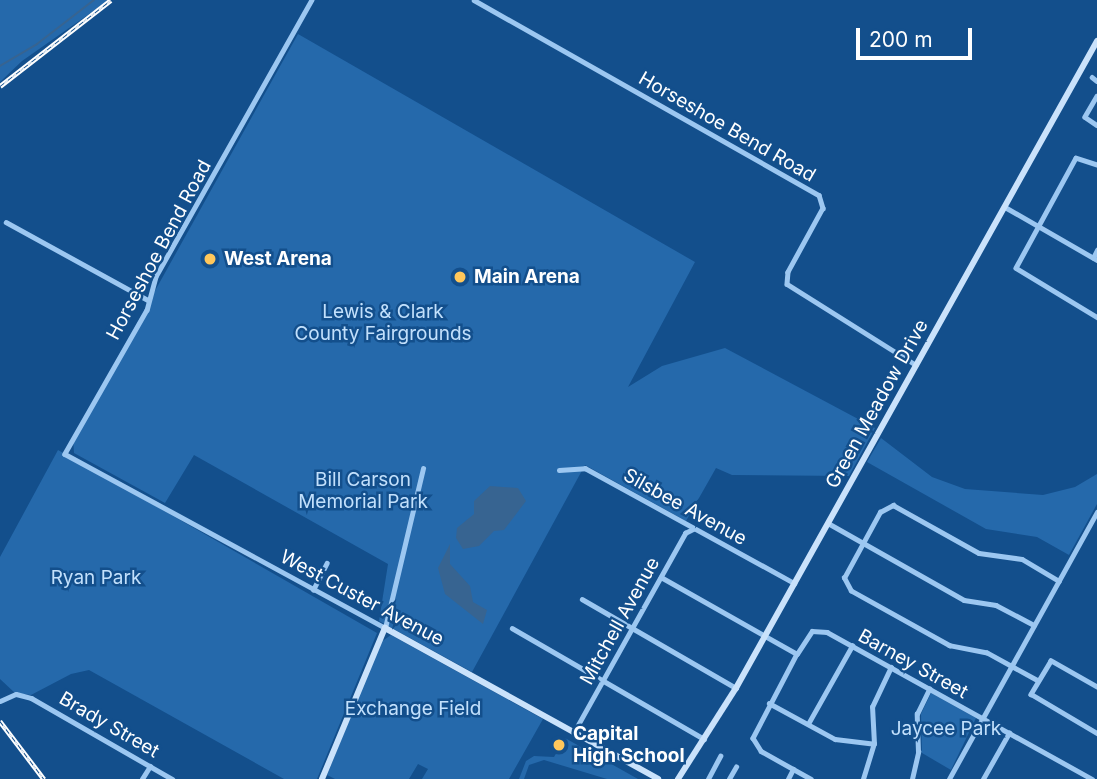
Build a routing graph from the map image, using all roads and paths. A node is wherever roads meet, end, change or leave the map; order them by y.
1 (312, 0) edge
2 (474, 0) edge
3 (1097, 41) edge
4 (1097, 96) edge
5 (1097, 125) edge
6 (1097, 165) edge
7 (1004, 207) junction
8 (6, 222) dead end
9 (1038, 226) junction
10 (1097, 250) edge
11 (1095, 259) edge
12 (148, 300) junction
13 (1097, 316) edge
14 (916, 365) junction
15 (71, 439) joint
16 (423, 468) dead end
17 (559, 470) dead end
18 (1097, 512) edge
19 (828, 523) junction
20 (694, 528) junction
21 (862, 542) junction
22 (327, 563) dead end
23 (661, 577) junction
24 (1059, 581) junction
25 (794, 583) junction
26 (313, 590) junction
27 (582, 599) dead end
28 (1034, 625) junction
29 (386, 628) junction
30 (512, 628) dead end
31 (632, 628) junction
32 (765, 636) junction
33 (852, 646) junction
34 (797, 654) junction
35 (891, 667) junction
36 (1010, 667) junction
37 (603, 681) junction
38 (1038, 681) junction
39 (1097, 687) edge
40 (736, 688) junction
41 (929, 689) junction
42 (0, 701) edge
43 (769, 703) junction
44 (982, 718) junction
45 (808, 724) junction
46 (574, 732) junction
47 (1009, 733) junction
48 (1097, 733) edge
49 (704, 739) junction
50 (874, 744) junction
51 (720, 756) dead end
52 (150, 766) junction
53 (736, 766) dead end
54 (793, 769) junction
55 (142, 779) edge
56 (172, 779) edge
57 (322, 779) edge
58 (658, 779) edge
59 (678, 779) edge
60 (708, 779) edge
61 (729, 779) edge
62 (788, 779) edge
63 (811, 779) edge
64 (863, 779) edge
65 (912, 779) edge
66 (949, 779) edge
67 (983, 779) edge
68 (1091, 779) edge

1 - 12 street, Horseshoe Bend Road
2 - 14 street, Horseshoe Bend Road
3 - 7 main road, Green Meadow Drive
4 - 5 street
6 - 9 street
7 - 9 street
7 - 14 main road, Green Meadow Drive
8 - 12 street
9 - 11 street
9 - 13 street
10 - 11 street
12 - 15 street, Horseshoe Bend Road
14 - 19 main road, Green Meadow Drive
15 - 26 street, West Custer Avenue
16 - 29 street
17 - 20 street, Silsbee Avenue
18 - 24 street
19 - 21 street
19 - 25 main road, Green Meadow Drive
20 - 23 street, Mitchell Avenue
20 - 25 street, Silsbee Avenue
21 - 24 street
21 - 28 street
21 - 36 street
22 - 26 street
23 - 31 street, Mitchell Avenue
23 - 32 street
24 - 28 street
25 - 32 main road, Green Meadow Drive
26 - 29 street, West Custer Avenue
27 - 31 street
28 - 36 street
29 - 46 main road, West Custer Avenue
29 - 57 main road
30 - 37 street
31 - 37 street, Mitchell Avenue
31 - 40 street
32 - 34 street
32 - 40 main road, Green Meadow Drive
33 - 34 street, Barney Street
33 - 35 street, Barney Street
33 - 45 street
34 - 43 street, Barney Street
35 - 41 street, Barney Street
35 - 50 street
36 - 38 street
36 - 44 street
37 - 46 street, Mitchell Avenue
37 - 49 street
38 - 39 street
38 - 48 street
40 - 49 main road, Green Meadow Drive
41 - 44 street, Barney Street
41 - 65 street
42 - 52 street, Brady Street
43 - 45 street
43 - 54 street, Barney Street
44 - 47 street, Barney Street
44 - 66 street
45 - 50 street
46 - 58 main road, West Custer Avenue
47 - 67 street
47 - 68 street, Barney Street
49 - 59 main road, Green Meadow Drive
50 - 64 street
51 - 60 street
52 - 55 street
52 - 56 street, Brady Street
53 - 61 street
54 - 62 street
54 - 63 street

